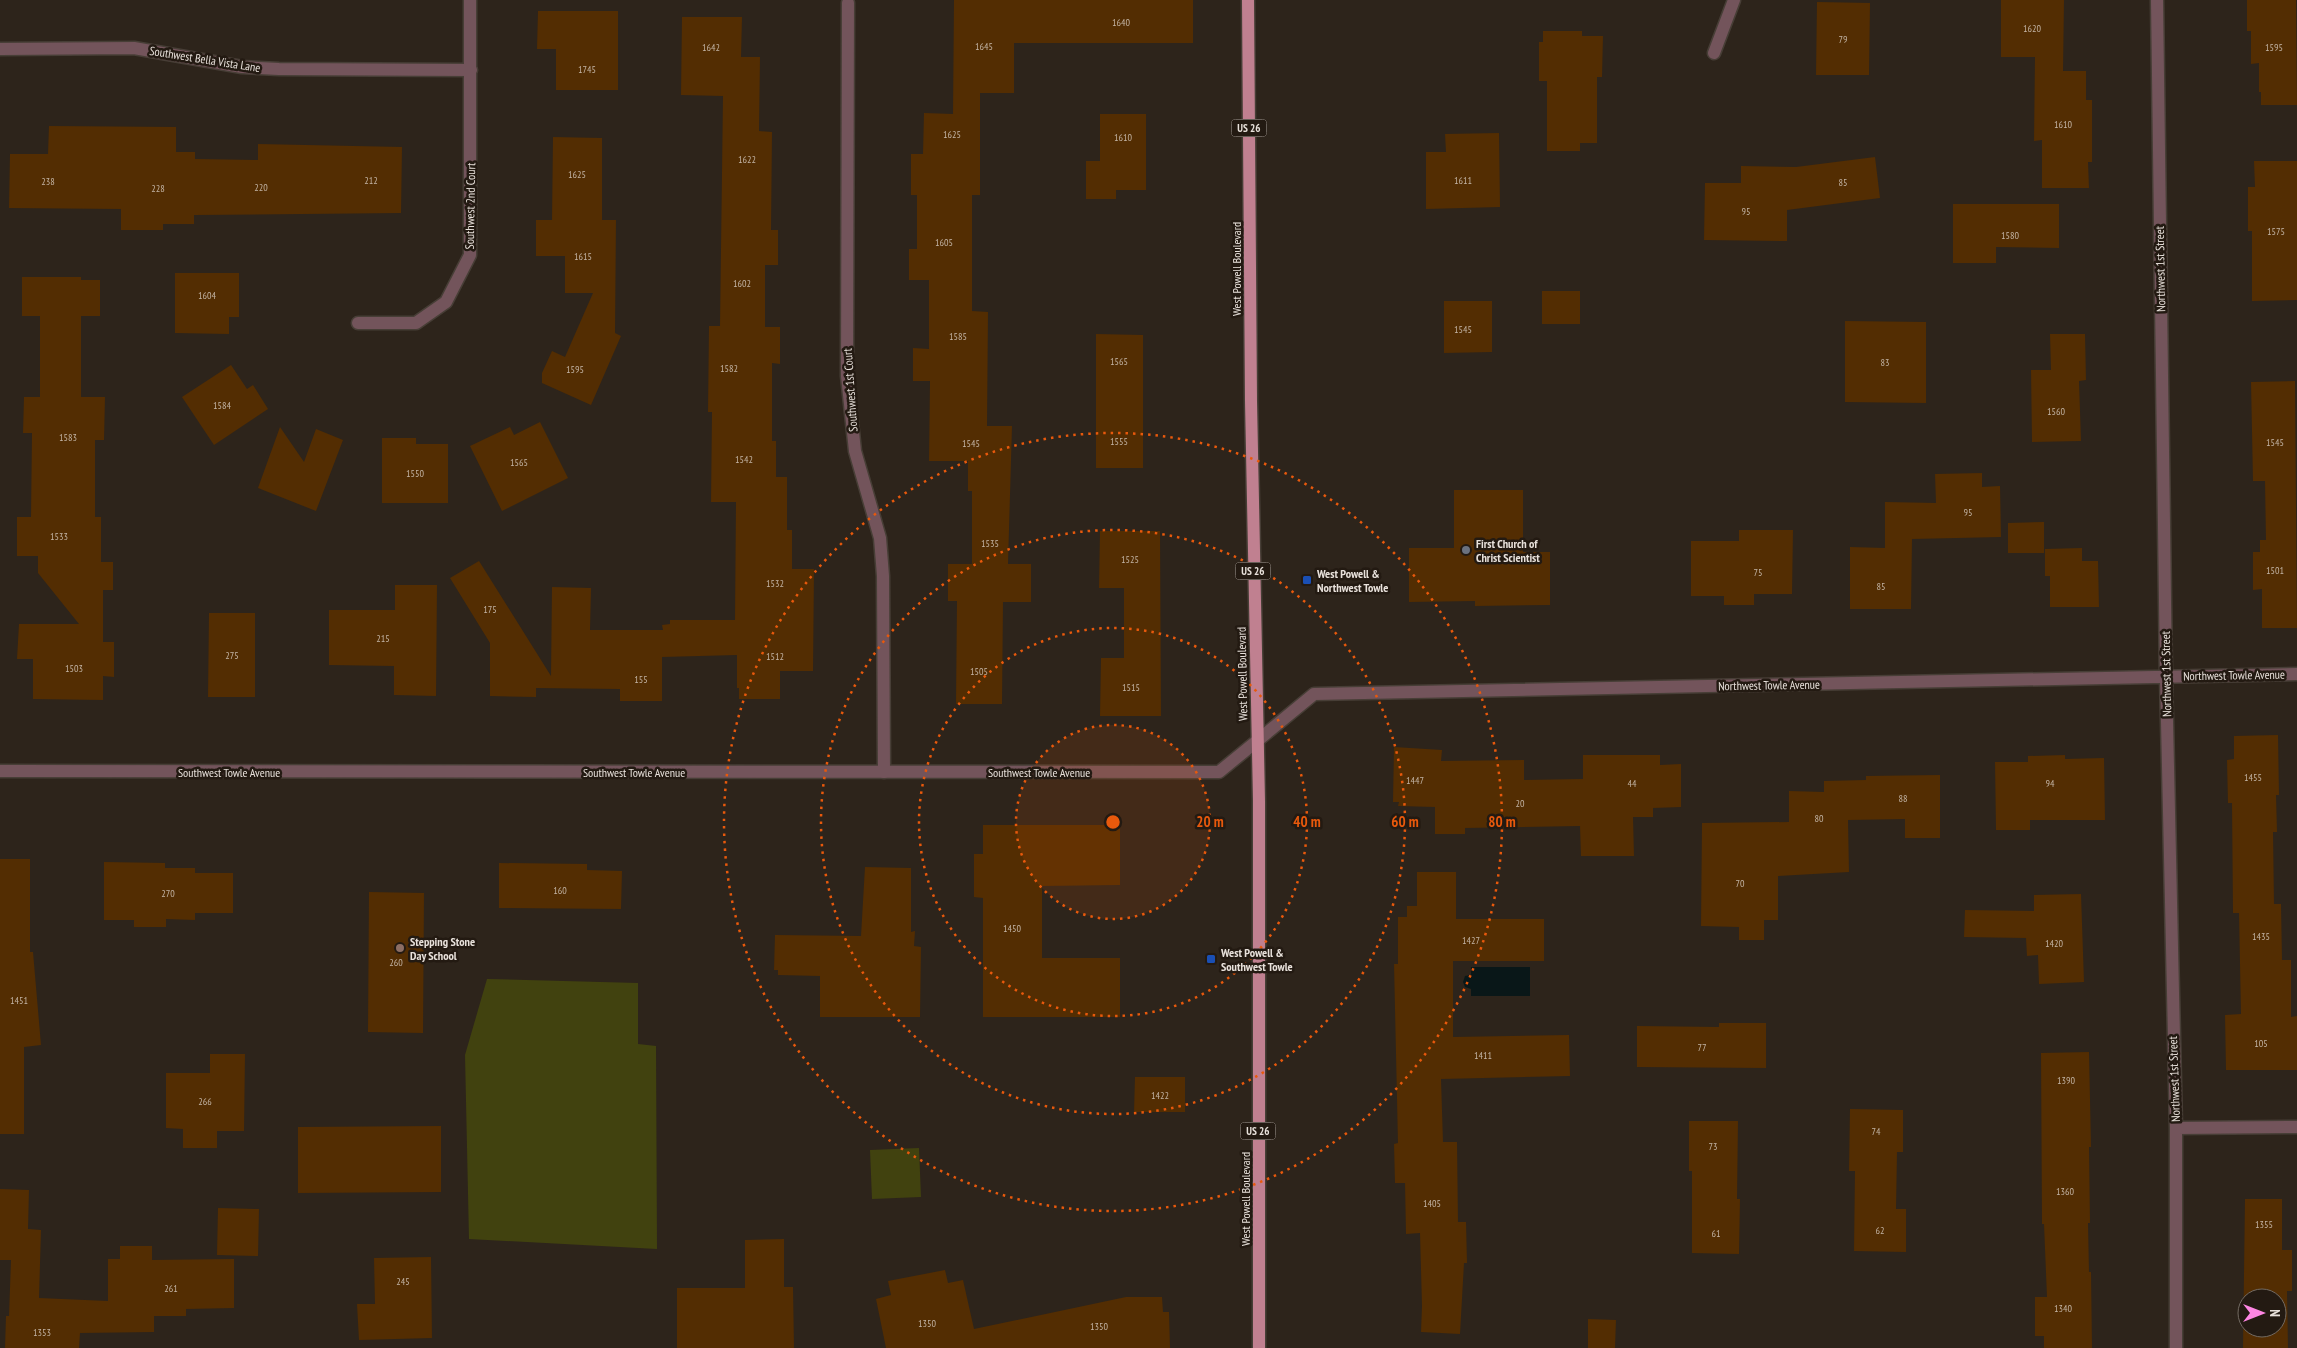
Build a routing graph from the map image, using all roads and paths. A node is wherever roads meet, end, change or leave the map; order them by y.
1 (470, 0) edge
2 (1248, 0) edge
3 (1734, 0) edge
4 (2157, 0) edge
5 (848, 3) dead end
6 (0, 48) edge
7 (1714, 53) dead end
8 (471, 70) junction
9 (358, 322) dead end
10 (2297, 674) edge
11 (2166, 676) junction
12 (1257, 741) junction
13 (0, 771) edge
14 (884, 772) junction
15 (2297, 1127) edge
16 (2176, 1128) junction
17 (1259, 1348) edge
18 (2176, 1348) edge

1 - 8 street, Southwest 2nd Court
2 - 12 main road, West Powell Boulevard / US 26
3 - 7 street
4 - 11 street, Northwest 1st Street
5 - 14 street, Southwest 1st Court
6 - 8 street, Southwest Bella Vista Lane
8 - 9 street, Southwest 2nd Court
10 - 11 street, Northwest Towle Avenue
11 - 12 street, Northwest Towle Avenue
11 - 16 street, Northwest 1st Street
12 - 14 street, Southwest Towle Avenue
12 - 17 main road, West Powell Boulevard / US 26
13 - 14 street, Southwest Towle Avenue
15 - 16 street
16 - 18 street, Northwest 1st Street

